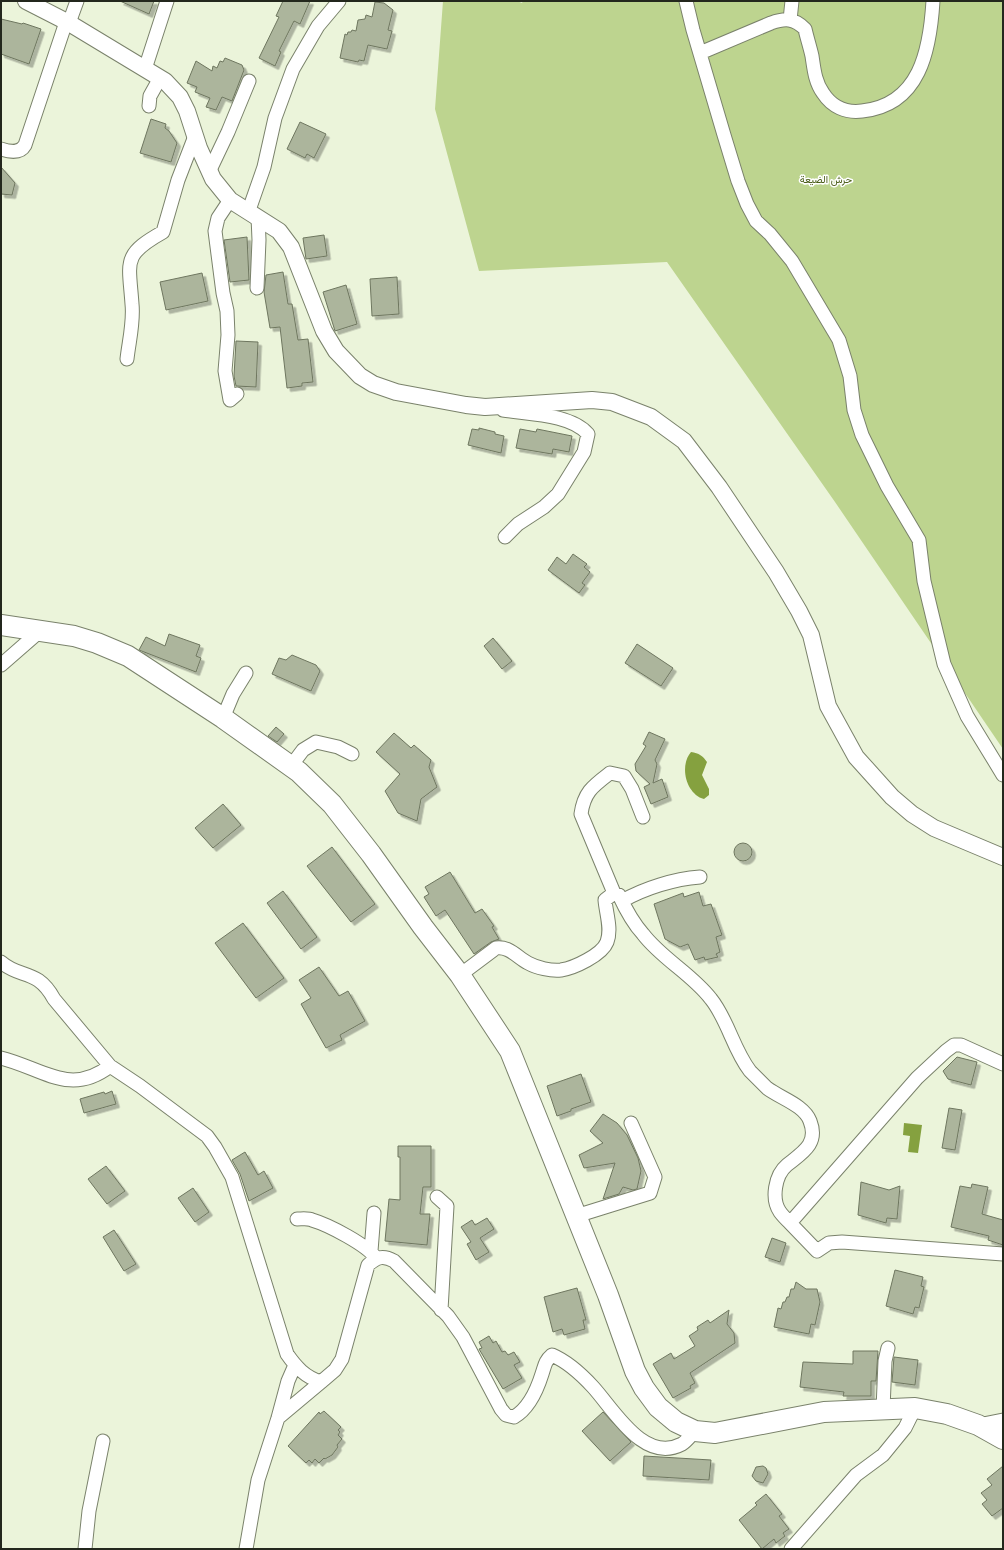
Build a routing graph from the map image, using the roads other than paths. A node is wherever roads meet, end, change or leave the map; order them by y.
1 (26, 1) edge
2 (77, 1) edge
3 (167, 1) edge
4 (686, 1) edge
5 (792, 1) edge
6 (933, 1) edge
7 (336, 2) edge
8 (790, 20) junction
9 (68, 22) junction
10 (700, 53) junction
11 (145, 69) junction
12 (160, 78) junction
13 (249, 81) dead end
14 (149, 106) dead end
15 (195, 136) junction
16 (1, 149) edge
17 (209, 172) junction
18 (230, 200) junction
19 (253, 213) junction
20 (257, 288) dead end
21 (126, 359) dead end
22 (237, 394) dead end
23 (485, 407) junction
24 (505, 537) dead end
25 (1, 625) edge
26 (40, 631) junction
27 (1, 665) edge
28 (246, 673) dead end
29 (223, 718) junction
30 (352, 754) dead end
31 (291, 766) junction
32 (1003, 775) edge
33 (642, 817) dead end
34 (1003, 857) edge
35 (700, 877) dead end
36 (618, 897) junction
37 (1, 962) edge
38 (460, 975) junction
39 (1, 1058) edge
40 (1003, 1064) edge
41 (110, 1066) junction
42 (631, 1122) dead end
43 (437, 1197) dead end
44 (374, 1213) dead end
45 (576, 1216) junction
46 (297, 1219) dead end
47 (790, 1224) junction
48 (1003, 1254) edge
49 (374, 1255) junction
50 (441, 1310) junction
51 (888, 1348) dead end
52 (295, 1365) junction
53 (321, 1382) junction
54 (915, 1408) junction
55 (883, 1409) junction
56 (278, 1418) junction
57 (1003, 1420) edge
58 (978, 1425) junction
59 (695, 1431) junction
60 (1003, 1439) edge
61 (103, 1441) dead end
62 (85, 1549) edge
63 (246, 1549) edge
64 (791, 1549) edge

1 - 9 street
2 - 9 street
3 - 11 street
4 - 10 street
5 - 8 street
6 - 8 street
7 - 19 street
8 - 10 street
9 - 11 street
9 - 16 street
10 - 32 street
11 - 12 street
12 - 14 street
12 - 15 street
13 - 17 street
15 - 17 street
15 - 21 street
17 - 18 street
18 - 19 street
18 - 22 street
19 - 20 street
19 - 23 street
23 - 24 street
23 - 34 street
25 - 26 main road
26 - 27 street
26 - 29 main road
28 - 29 street
29 - 31 main road
30 - 31 street
31 - 38 main road
33 - 36 street
35 - 36 street
36 - 38 street
36 - 47 street
37 - 41 street
38 - 45 main road
39 - 41 street
40 - 47 street
41 - 52 street
42 - 45 street
43 - 50 street
44 - 49 street
45 - 59 main road
46 - 49 street
47 - 48 street
49 - 50 street
49 - 53 street
50 - 59 street
51 - 55 street
52 - 53 street
52 - 56 street
53 - 56 street
54 - 55 main road
54 - 58 main road
54 - 64 street
55 - 59 main road
56 - 63 street
57 - 58 street
58 - 60 main road
61 - 62 street

